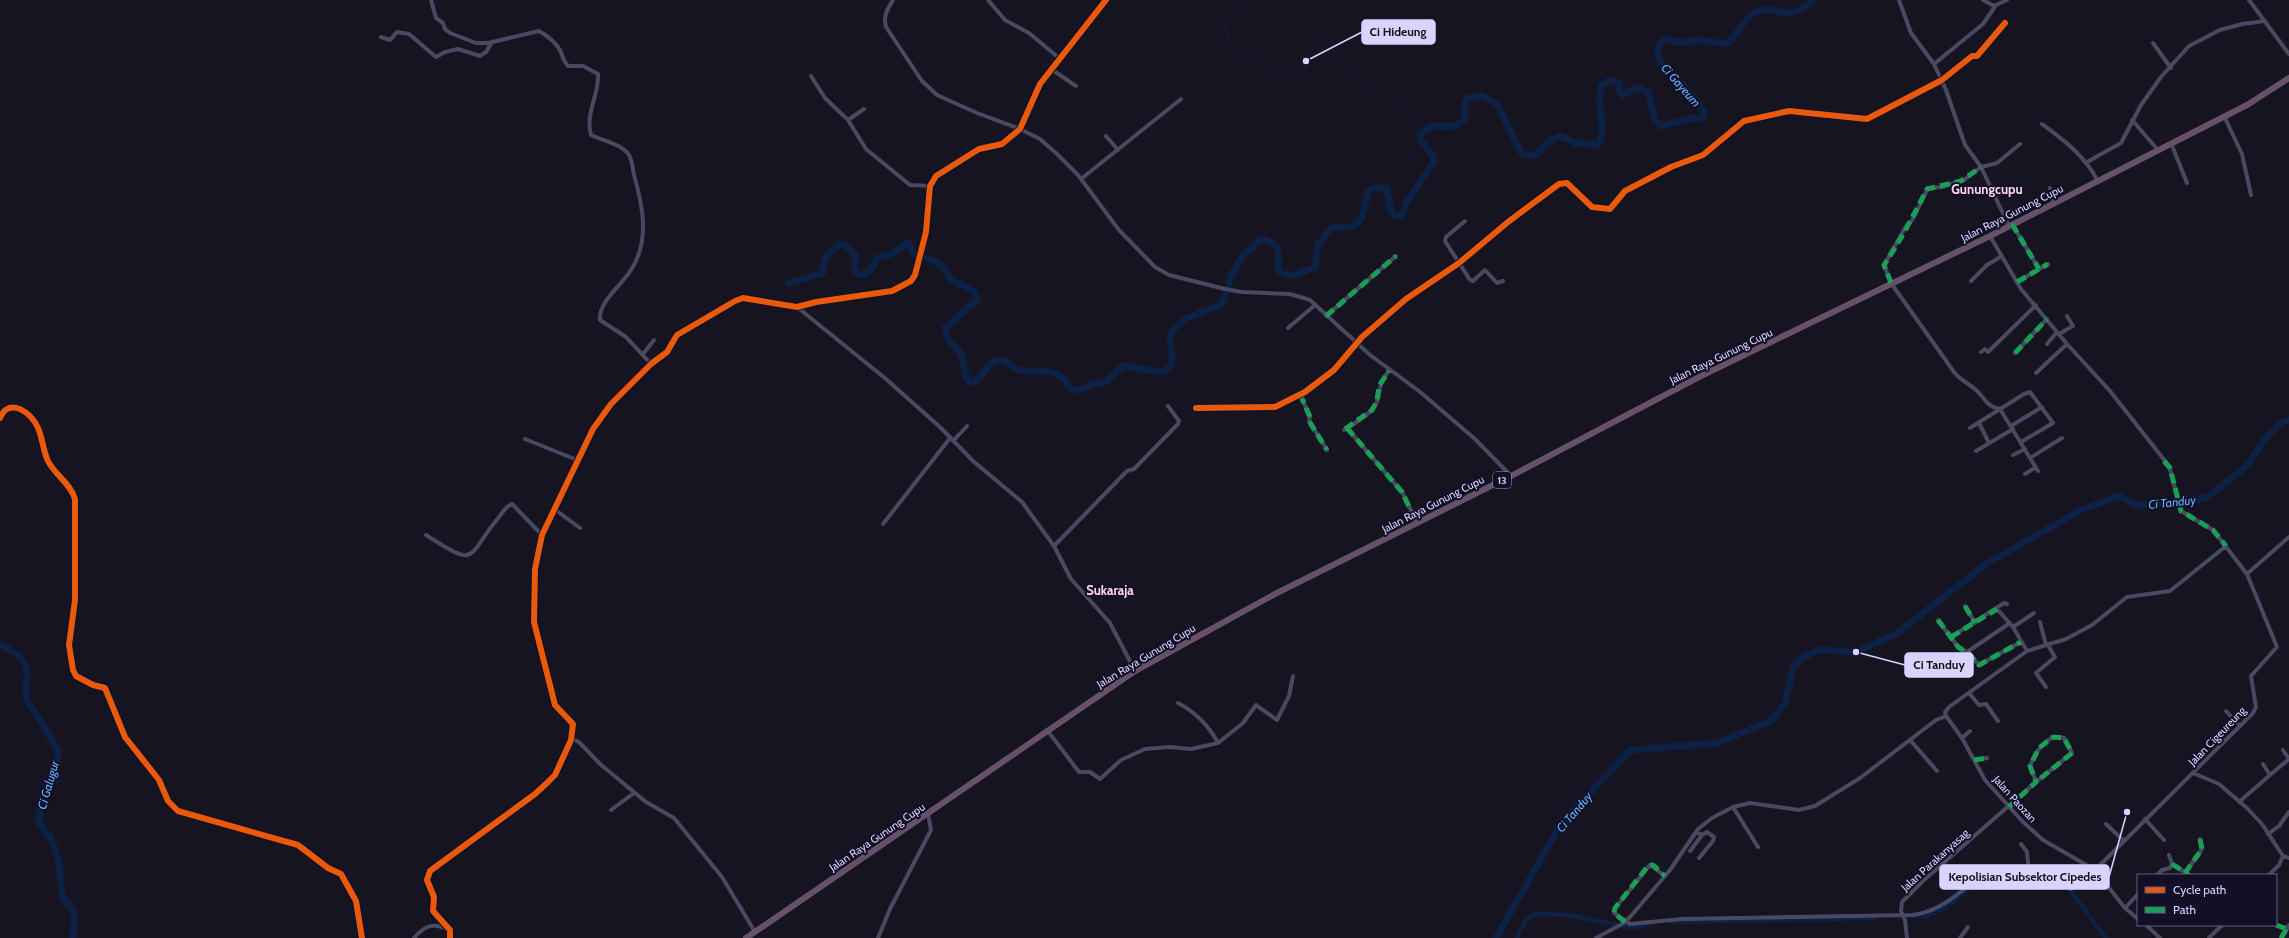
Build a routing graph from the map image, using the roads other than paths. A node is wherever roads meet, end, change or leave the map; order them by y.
1 (431, 0) edge
2 (893, 0) edge
3 (988, 0) edge
4 (1106, 0) edge
5 (1899, 0) edge
6 (1983, 0) edge
7 (2008, 0) edge
8 (2249, 0) edge
9 (1994, 6) junction
10 (2265, 21) junction
11 (2005, 23) dead end
12 (382, 37) dead end
13 (492, 42) junction
14 (2153, 43) dead end
15 (2289, 54) edge
16 (1059, 58) junction
17 (1934, 64) junction
18 (2171, 68) junction
19 (1051, 69) junction
20 (811, 76) dead end
21 (2289, 78) edge
22 (1942, 80) junction
23 (1076, 86) dead end
24 (1181, 98) dead end
25 (864, 110) dead end
26 (2224, 116) junction
27 (848, 120) junction
28 (2132, 120) junction
29 (2042, 124) dead end
30 (1020, 129) junction
31 (1106, 136) dead end
32 (2171, 143) junction
33 (2020, 144) dead end
34 (1118, 150) junction
35 (2158, 150) junction
36 (2087, 162) junction
37 (1981, 167) junction
38 (1081, 179) junction
39 (2098, 181) junction
40 (2187, 183) dead end
41 (930, 186) junction
42 (2050, 188) dead end
43 (2251, 195) dead end
44 (2054, 203) junction
45 (1465, 221) dead end
46 (2010, 225) junction
47 (1990, 236) junction
48 (1396, 256) dead end
49 (2002, 256) junction
50 (1459, 263) junction
51 (2048, 264) dead end
52 (2039, 269) junction
53 (1503, 281) dead end
54 (1971, 281) dead end
55 (2017, 282) junction
56 (1891, 283) junction
57 (1315, 305) junction
58 (2036, 305) junction
59 (797, 307) junction
60 (1326, 316) junction
61 (2067, 316) dead end
62 (2047, 319) junction
63 (1288, 328) dead end
64 (2058, 333) junction
65 (654, 340) dead end
66 (1358, 343) junction
67 (2046, 344) dead end
68 (2067, 344) junction
69 (1981, 352) dead end
70 (2015, 353) dead end
71 (643, 354) junction
72 (651, 364) junction
73 (1390, 370) junction
74 (2036, 372) dead end
75 (1300, 394) junction
76 (1168, 406) dead end
77 (2042, 407) junction
78 (1196, 408) dead end
79 (2000, 409) junction
80 (0, 418) edge
81 (1979, 423) junction
82 (967, 426) dead end
83 (1970, 428) dead end
84 (2012, 428) junction
85 (2062, 438) dead end
86 (525, 439) dead end
87 (952, 440) junction
88 (2021, 442) junction
89 (1989, 443) junction
90 (2025, 449) junction
91 (1328, 450) dead end
92 (1976, 452) dead end
93 (2013, 455) dead end
94 (2030, 458) junction
95 (577, 460) junction
96 (2025, 474) dead end
97 (1510, 476) junction
98 (554, 508) junction
99 (1417, 523) junction
100 (883, 524) dead end
101 (580, 528) dead end
102 (542, 535) junction
103 (426, 536) dead end
104 (2289, 537) edge
105 (1054, 546) junction
106 (2226, 546) junction
107 (2247, 574) junction
108 (2007, 604) dead end
109 (1965, 606) dead end
110 (1997, 609) junction
111 (2034, 613) dead end
112 (1938, 620) dead end
113 (2040, 622) dead end
114 (1975, 623) junction
115 (2012, 625) junction
116 (1951, 637) junction
117 (2021, 642) junction
118 (2047, 645) junction
119 (2026, 651) junction
120 (1967, 652) junction
121 (1135, 671) junction
122 (1293, 676) dead end
123 (2046, 687) dead end
124 (1969, 692) junction
125 (1178, 703) dead end
126 (2226, 711) dead end
127 (1946, 716) junction
128 (1998, 721) dead end
129 (2240, 726) junction
130 (1047, 730) junction
131 (1970, 732) dead end
132 (572, 738) junction
133 (1962, 738) junction
134 (1910, 740) junction
135 (1218, 743) junction
136 (2283, 750) dead end
137 (1987, 758) dead end
138 (1974, 760) junction
139 (2263, 764) dead end
140 (1937, 771) dead end
141 (2193, 773) junction
142 (2270, 775) junction
143 (2036, 782) junction
144 (634, 793) junction
145 (2240, 802) junction
146 (1734, 807) junction
147 (2009, 807) junction
148 (610, 810) dead end
149 (2289, 812) edge
150 (928, 814) junction
151 (2145, 819) junction
152 (2106, 824) dead end
153 (1696, 832) junction
154 (2268, 834) junction
155 (1702, 835) junction
156 (2200, 839) dead end
157 (2164, 840) dead end
158 (2124, 842) junction
159 (2021, 844) dead end
160 (1758, 847) dead end
161 (1690, 851) dead end
162 (2168, 855) dead end
163 (2283, 856) junction
164 (1699, 858) dead end
165 (2289, 858) edge
166 (2172, 864) junction
167 (2091, 868) junction
168 (2095, 870) junction
169 (2029, 873) junction
170 (2158, 874) edge
171 (2187, 874) edge
172 (2270, 874) edge
173 (1665, 876) junction
174 (2051, 877) dead end
175 (2071, 889) dead end
176 (2137, 895) edge
177 (2125, 908) junction
178 (1902, 915) junction
179 (2137, 918) edge
180 (1624, 922) junction
181 (2277, 925) edge
182 (2147, 926) edge
183 (2221, 926) edge
184 (1968, 927) dead end
185 (2288, 927) edge
186 (450, 930) junction
187 (755, 932) junction
188 (362, 938) edge
189 (414, 938) edge
190 (450, 938) edge
191 (746, 938) edge
192 (878, 938) edge
193 (1598, 938) edge
194 (1907, 938) edge
195 (1960, 938) edge
196 (2160, 938) edge
197 (2209, 938) edge
198 (2281, 938) edge

1 - 13 street
2 - 30 street
3 - 16 street
4 - 16 street
5 - 17 street
6 - 9 street
7 - 9 street
8 - 10 street
9 - 17 street
10 - 15 street
10 - 18 street
11 - 22 street
12 - 13 street
13 - 71 street
14 - 18 street
16 - 19 street
17 - 22 street
18 - 28 street
19 - 23 street
19 - 30 street
20 - 27 street
21 - 26 highway, Jalan Raya Gunung Cupu / 13
22 - 37 street
22 - 50 street
24 - 34 street
25 - 27 street
26 - 32 highway, Jalan Raya Gunung Cupu / 13
26 - 43 street
27 - 41 street
28 - 35 street
28 - 36 street
29 - 36 street
30 - 38 street
30 - 41 street
31 - 34 street
32 - 35 highway, Jalan Raya Gunung Cupu / 13
32 - 40 street
33 - 37 street
34 - 38 street
35 - 39 highway, Jalan Raya Gunung Cupu / 13
36 - 39 street
37 - 46 street
37 - 56 street
38 - 57 street
39 - 44 highway, Jalan Raya Gunung Cupu / 13
41 - 59 street
42 - 44 street
44 - 46 highway, Jalan Raya Gunung Cupu / 13
45 - 50 street
46 - 47 highway, Jalan Raya Gunung Cupu / 13
46 - 52 street
47 - 49 street
47 - 56 highway, Jalan Raya Gunung Cupu / 13
48 - 60 street
49 - 54 street
49 - 55 street
50 - 53 street
50 - 66 street
51 - 52 street
52 - 55 street
55 - 58 street
56 - 79 street
56 - 97 highway, Jalan Raya Gunung Cupu / 13
57 - 60 street
57 - 63 street
58 - 62 street
58 - 69 street
59 - 72 street
59 - 87 street
60 - 66 street
61 - 64 street
62 - 64 street
62 - 70 street
64 - 67 street
64 - 68 street
65 - 71 street
66 - 73 street
66 - 75 street
68 - 74 street
68 - 106 street
71 - 72 street
72 - 95 street
73 - 97 street
73 - 99 street
75 - 78 street
75 - 91 street
76 - 105 street
77 - 79 street
77 - 84 street
77 - 88 street
79 - 81 street
79 - 84 street
80 - 188 street
81 - 83 street
81 - 89 street
82 - 87 street
84 - 88 street
84 - 89 street
85 - 94 street
86 - 95 street
87 - 100 street
87 - 105 street
88 - 90 street
89 - 92 street
90 - 93 street
90 - 94 street
94 - 96 street
95 - 98 street
97 - 99 highway, Jalan Raya Gunung Cupu / 13
98 - 101 street
98 - 102 street
99 - 121 highway, Jalan Raya Gunung Cupu / 13
102 - 103 street
102 - 132 street
104 - 107 street
105 - 121 street
106 - 107 street
106 - 118 street
107 - 129 street, Jalan Cigeureung
108 - 110 street
109 - 114 street
110 - 114 street
110 - 115 street
111 - 115 street
112 - 116 street
113 - 118 street
114 - 116 street
115 - 117 street
115 - 120 street
116 - 120 street
117 - 119 street
117 - 120 street
118 - 119 street
118 - 123 street
119 - 124 street
121 - 130 highway, Jalan Raya Gunung Cupu / 13
122 - 135 street
124 - 127 street
124 - 128 street
125 - 135 street
126 - 129 street
127 - 133 street, Jalan Paozan
127 - 134 street
129 - 141 street, Jalan Cigeureung
130 - 135 street
130 - 150 highway, Jalan Raya Gunung Cupu / 13
131 - 133 street
132 - 144 street
132 - 186 street
133 - 138 street, Jalan Paozan
134 - 140 street
134 - 146 street
136 - 142 street
137 - 138 street
138 - 147 street, Jalan Paozan
139 - 142 street
141 - 145 street
141 - 151 street, Jalan Cigeureung
142 - 145 street
143 - 143 street, Jalan Parakanyasag
143 - 147 street, Jalan Parakanyasag
144 - 148 street
144 - 187 street
145 - 154 street
146 - 153 street
146 - 160 street
147 - 167 street, Jalan Paozan
147 - 178 street, Jalan Parakanyasag
149 - 154 street
150 - 187 highway, Jalan Raya Gunung Cupu / 13
150 - 192 street
151 - 157 street
151 - 158 street, Jalan Cigeureung
152 - 158 street
153 - 155 street
153 - 173 street
154 - 163 street
155 - 161 street
155 - 164 street
156 - 171 street
158 - 168 street, Jalan Cigeureung
159 - 169 street
162 - 166 street
163 - 165 street
163 - 172 street
166 - 170 street
166 - 171 street
167 - 168 street, Jalan Paozan
167 - 175 street
168 - 177 street
169 - 174 street
169 - 178 street
173 - 180 street
173 - 180 street
176 - 177 street
177 - 179 street
178 - 180 street
178 - 194 street
180 - 193 street
181 - 185 street
182 - 196 street
183 - 197 street
184 - 195 street
185 - 198 street
186 - 189 street
186 - 190 street
187 - 191 highway, Jalan Raya Gunung Cupu / 13

